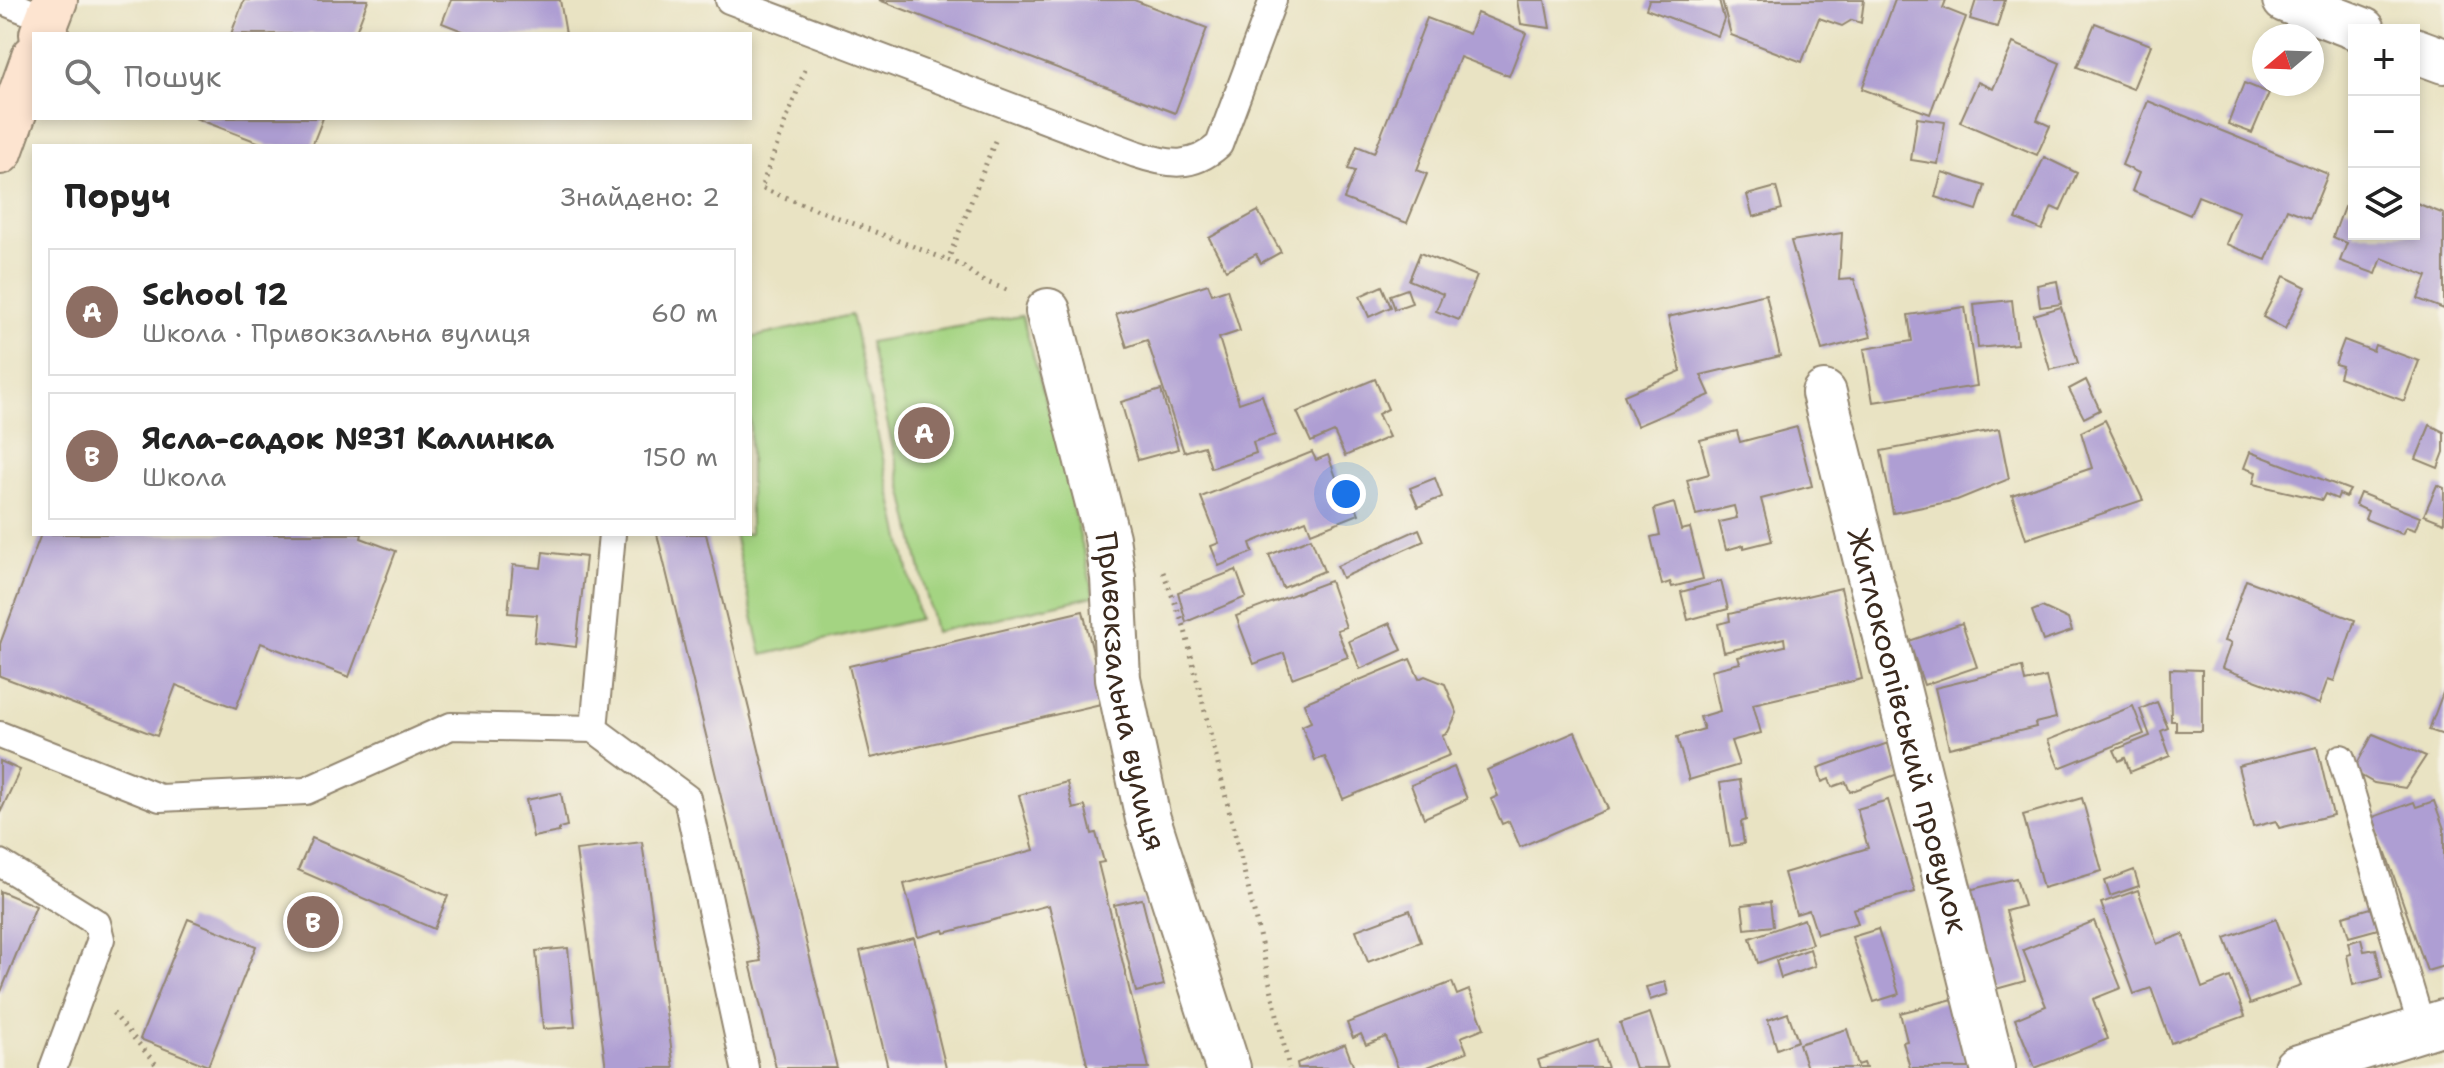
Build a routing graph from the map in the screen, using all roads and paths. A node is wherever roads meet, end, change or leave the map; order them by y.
1 (0, 0) edge
2 (729, 0) edge
3 (1273, 0) edge
4 (2285, 0) edge
5 (2348, 24) edge
6 (44, 27) edge
7 (818, 35) junction
8 (2420, 52) edge
9 (32, 61) edge
10 (2444, 61) edge
11 (1008, 107) junction
12 (0, 152) edge
13 (948, 260) junction
14 (1048, 311) joint
15 (1824, 393) dead end
16 (612, 536) edge
17 (1159, 560) dead end
18 (594, 729) junction
19 (0, 735) edge
20 (2341, 758) dead end
21 (0, 863) edge
22 (83, 991) junction
23 (2433, 1025) edge
24 (53, 1068) edge
25 (159, 1068) edge
26 (745, 1068) edge
27 (1228, 1068) edge
28 (1289, 1068) edge
29 (1993, 1068) edge
30 (2296, 1068) edge

1 - 6 lane
2 - 7 lane
3 - 11 lane
4 - 5 street
7 - 11 lane
7 - 13 path
8 - 10 street
9 - 12 main road
11 - 13 path
13 - 14 path
14 - 27 street, Привокзальна вулиця
15 - 29 street, Житлокоопівський провулок
16 - 18 lane
17 - 28 path
18 - 19 lane
18 - 26 lane
20 - 23 lane
21 - 22 lane
22 - 24 lane
22 - 25 path
23 - 30 street

